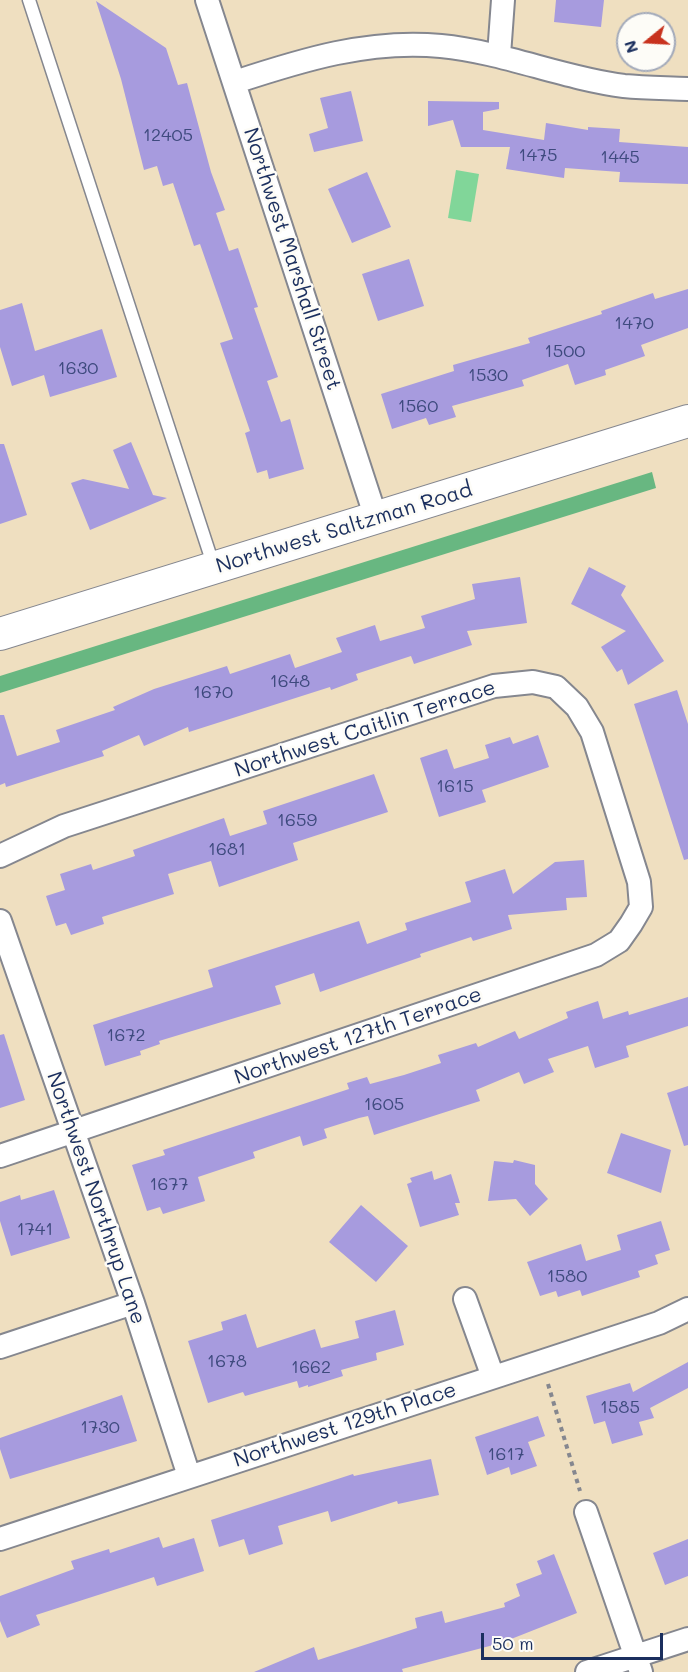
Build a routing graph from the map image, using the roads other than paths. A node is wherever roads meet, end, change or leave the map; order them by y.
1 (29, 0) edge
2 (207, 0) edge
3 (503, 0) edge
4 (499, 55) junction
5 (235, 82) junction
6 (688, 89) edge
7 (688, 421) edge
8 (376, 519) junction
9 (215, 568) junction
10 (0, 634) edge
11 (0, 856) edge
12 (0, 921) edge
13 (632, 924) joint
14 (74, 1132) junction
15 (0, 1156) edge
16 (465, 1299) dead end
17 (133, 1303) junction
18 (688, 1309) edge
19 (0, 1347) edge
20 (493, 1377) junction
21 (189, 1476) junction
22 (586, 1512) road end
23 (0, 1539) edge
24 (688, 1639) edge
25 (638, 1664) edge
26 (587, 1672) edge

1 - 9 lane
2 - 5 street, Northwest Marshall Street
3 - 4 street
4 - 5 street
4 - 6 street
5 - 8 street, Northwest Marshall Street
7 - 8 main road, Northwest Saltzman Road
8 - 9 main road, Northwest Saltzman Road
9 - 10 main road, Northwest Saltzman Road
11 - 13 street, Northwest Caitlin Terrace
12 - 14 street, Northwest Northrup Lane
13 - 14 street, Northwest 127th Terrace
14 - 15 street, Northwest 127th Terrace
14 - 17 street, Northwest Northrup Lane
16 - 20 street
17 - 19 street
17 - 21 street, Northwest Northrup Lane
18 - 20 street, Northwest 129th Place
20 - 21 street, Northwest 129th Place
21 - 23 street, Northwest 129th Place
22 - 25 street
24 - 25 street
25 - 26 street

